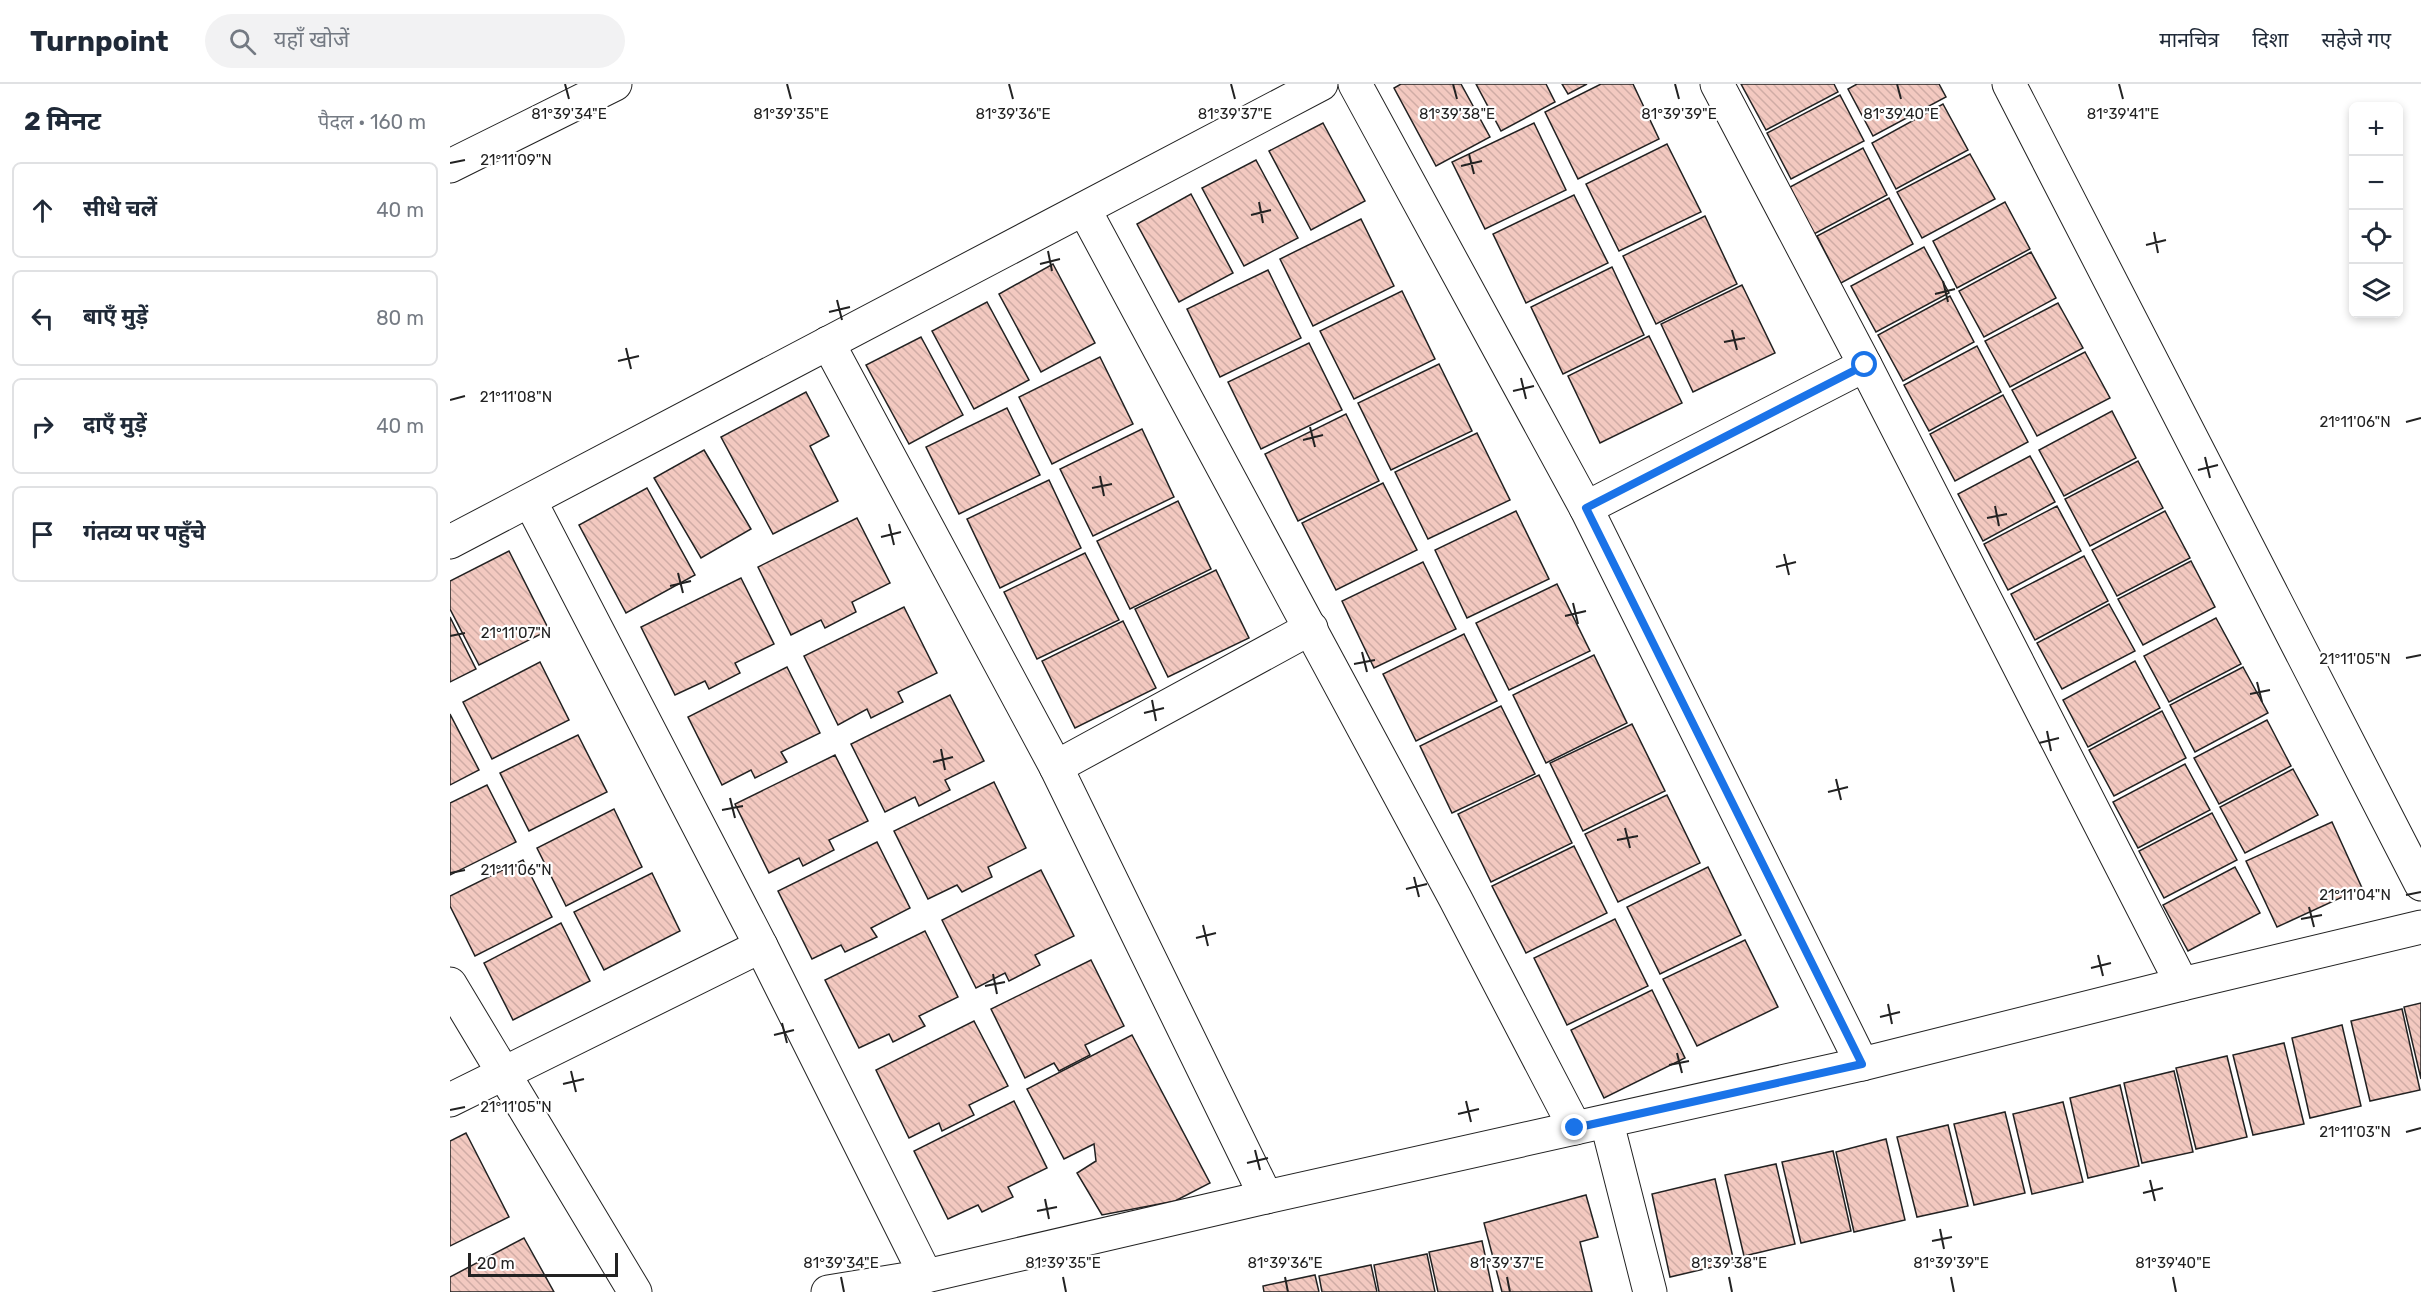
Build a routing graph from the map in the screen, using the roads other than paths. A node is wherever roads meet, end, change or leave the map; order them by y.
1 (615, 84) edge
2 (1321, 84) edge
3 (1355, 84) edge
4 (1717, 84) edge
5 (2009, 84) edge
6 (450, 166) edge
7 (1084, 209) junction
8 (828, 343) junction
9 (1865, 365) junction
10 (530, 501) junction
11 (1586, 508) junction
12 (450, 542) edge
13 (1311, 628) junction
14 (1056, 767) junction
15 (2421, 884) edge
16 (2421, 927) edge
17 (761, 946) junction
18 (450, 984) edge
19 (2182, 984) junction
20 (1862, 1064) junction
21 (503, 1074) junction
22 (450, 1100) edge
23 (1607, 1123) junction
24 (1575, 1128) junction
25 (1266, 1197) junction
26 (926, 1276) junction
27 (635, 1292) edge
28 (828, 1292) edge
29 (1650, 1292) edge

1 - 6 street
2 - 7 street
3 - 11 street
4 - 9 street
5 - 15 street
7 - 8 street
7 - 13 street
8 - 10 street
8 - 14 street
9 - 11 street
9 - 19 street
10 - 12 street
10 - 17 street
11 - 20 street
13 - 14 street
13 - 24 street
14 - 25 street
16 - 19 street
17 - 21 street
17 - 26 street
18 - 21 street
19 - 20 street
20 - 23 street
21 - 22 street
21 - 27 street
23 - 24 street
23 - 29 street
24 - 25 street
25 - 26 street
26 - 28 street

